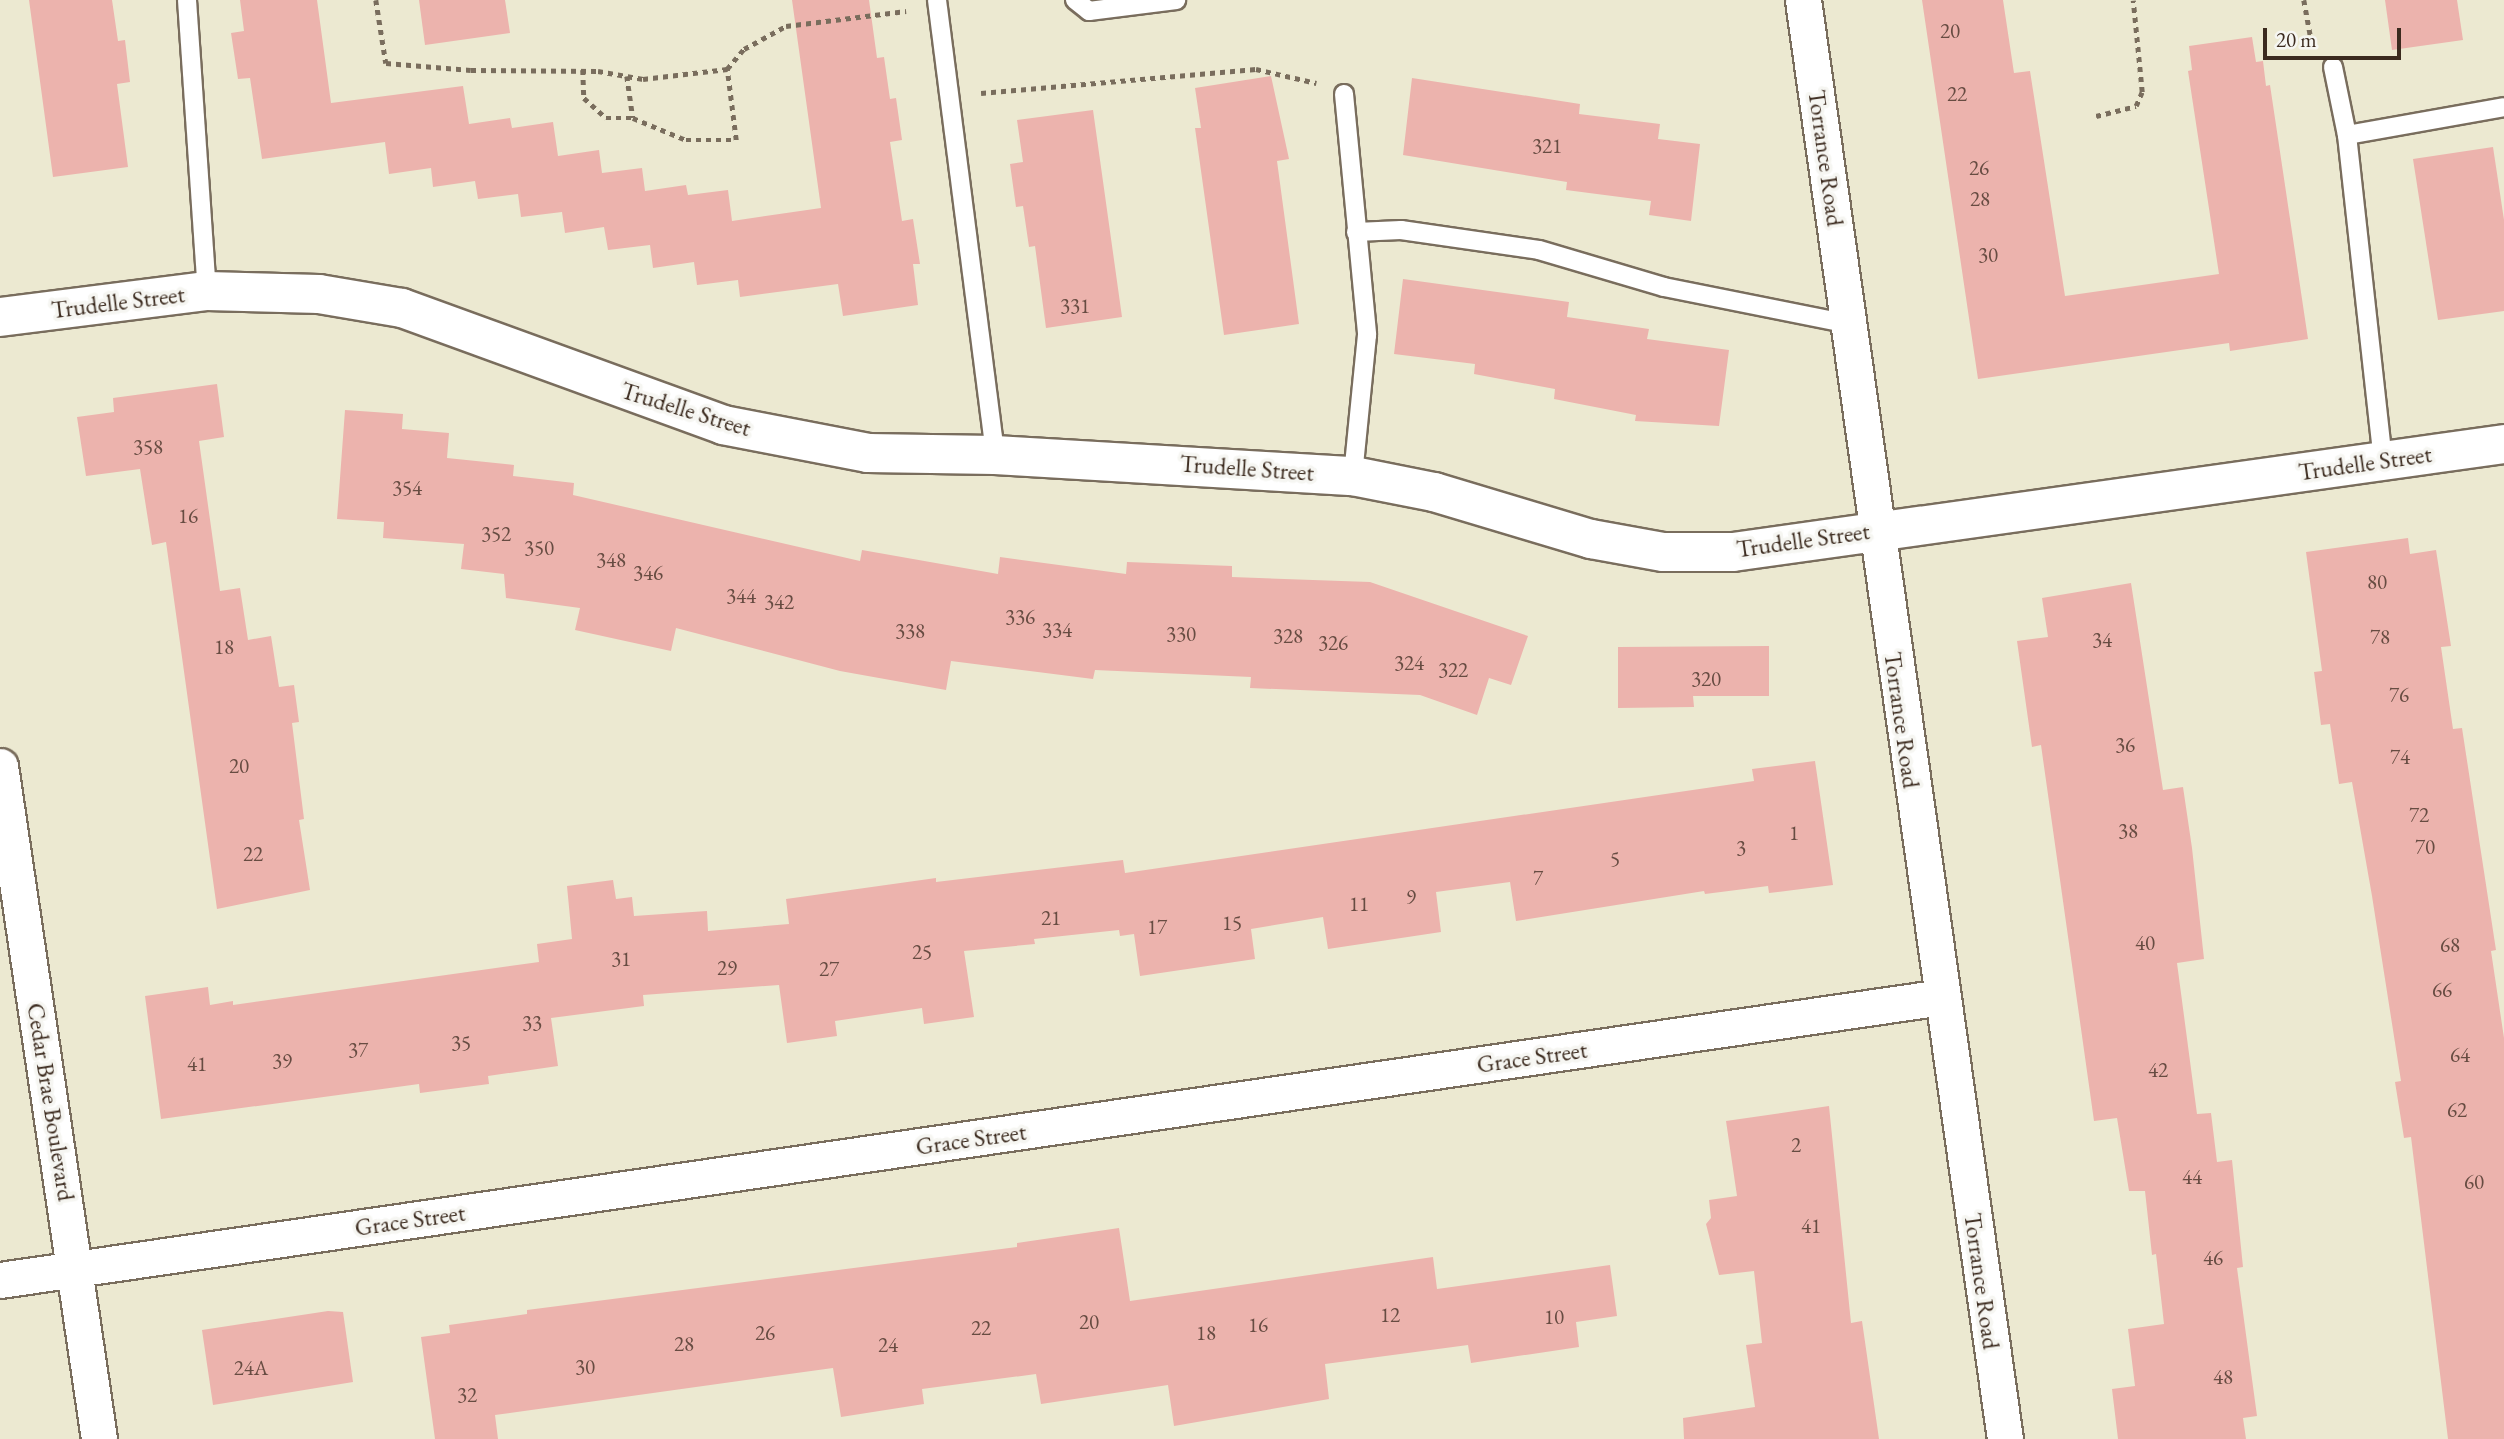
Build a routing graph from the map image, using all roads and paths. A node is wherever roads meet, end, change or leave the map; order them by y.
1 (187, 0) edge
2 (376, 0) edge
3 (1074, 0) edge
4 (1176, 0) edge
5 (1803, 0) edge
6 (2133, 0) edge
7 (938, 4) edge
8 (2333, 67) dead end
9 (727, 69) junction
10 (583, 70) junction
11 (627, 76) junction
12 (1344, 94) joint
13 (952, 97) junction
14 (2504, 107) edge
15 (2096, 116) dead end
16 (633, 118) junction
17 (2347, 135) junction
18 (1356, 232) junction
19 (206, 290) junction
20 (0, 317) edge
21 (1850, 324) junction
22 (2504, 444) edge
23 (995, 454) junction
24 (2383, 460) junction
25 (1353, 476) junction
26 (1874, 530) junction
27 (0, 766) edge
28 (1941, 997) junction
29 (76, 1269) junction
30 (0, 1280) edge
31 (99, 1439) edge
32 (2005, 1439) edge

1 - 19 lane
2 - 10 path
3 - 4 lane
5 - 21 street, Torrance Road
6 - 15 path
7 - 9 path
7 - 13 lane
8 - 17 lane
9 - 11 path
9 - 16 path
10 - 11 path
10 - 16 path
11 - 16 path
12 - 13 path
12 - 18 lane
13 - 23 lane
14 - 17 lane
17 - 24 lane
18 - 21 lane
18 - 25 lane
19 - 20 street, Trudelle Street
19 - 23 street, Trudelle Street
21 - 26 street, Torrance Road
22 - 24 street, Trudelle Street
23 - 25 street, Trudelle Street
24 - 26 street, Trudelle Street
25 - 26 street, Trudelle Street
26 - 28 street, Torrance Road
27 - 29 street, Cedar Brae Boulevard
28 - 29 street, Grace Street
28 - 32 street, Torrance Road
29 - 30 street, Grace Street
29 - 31 street, Cedar Brae Boulevard

